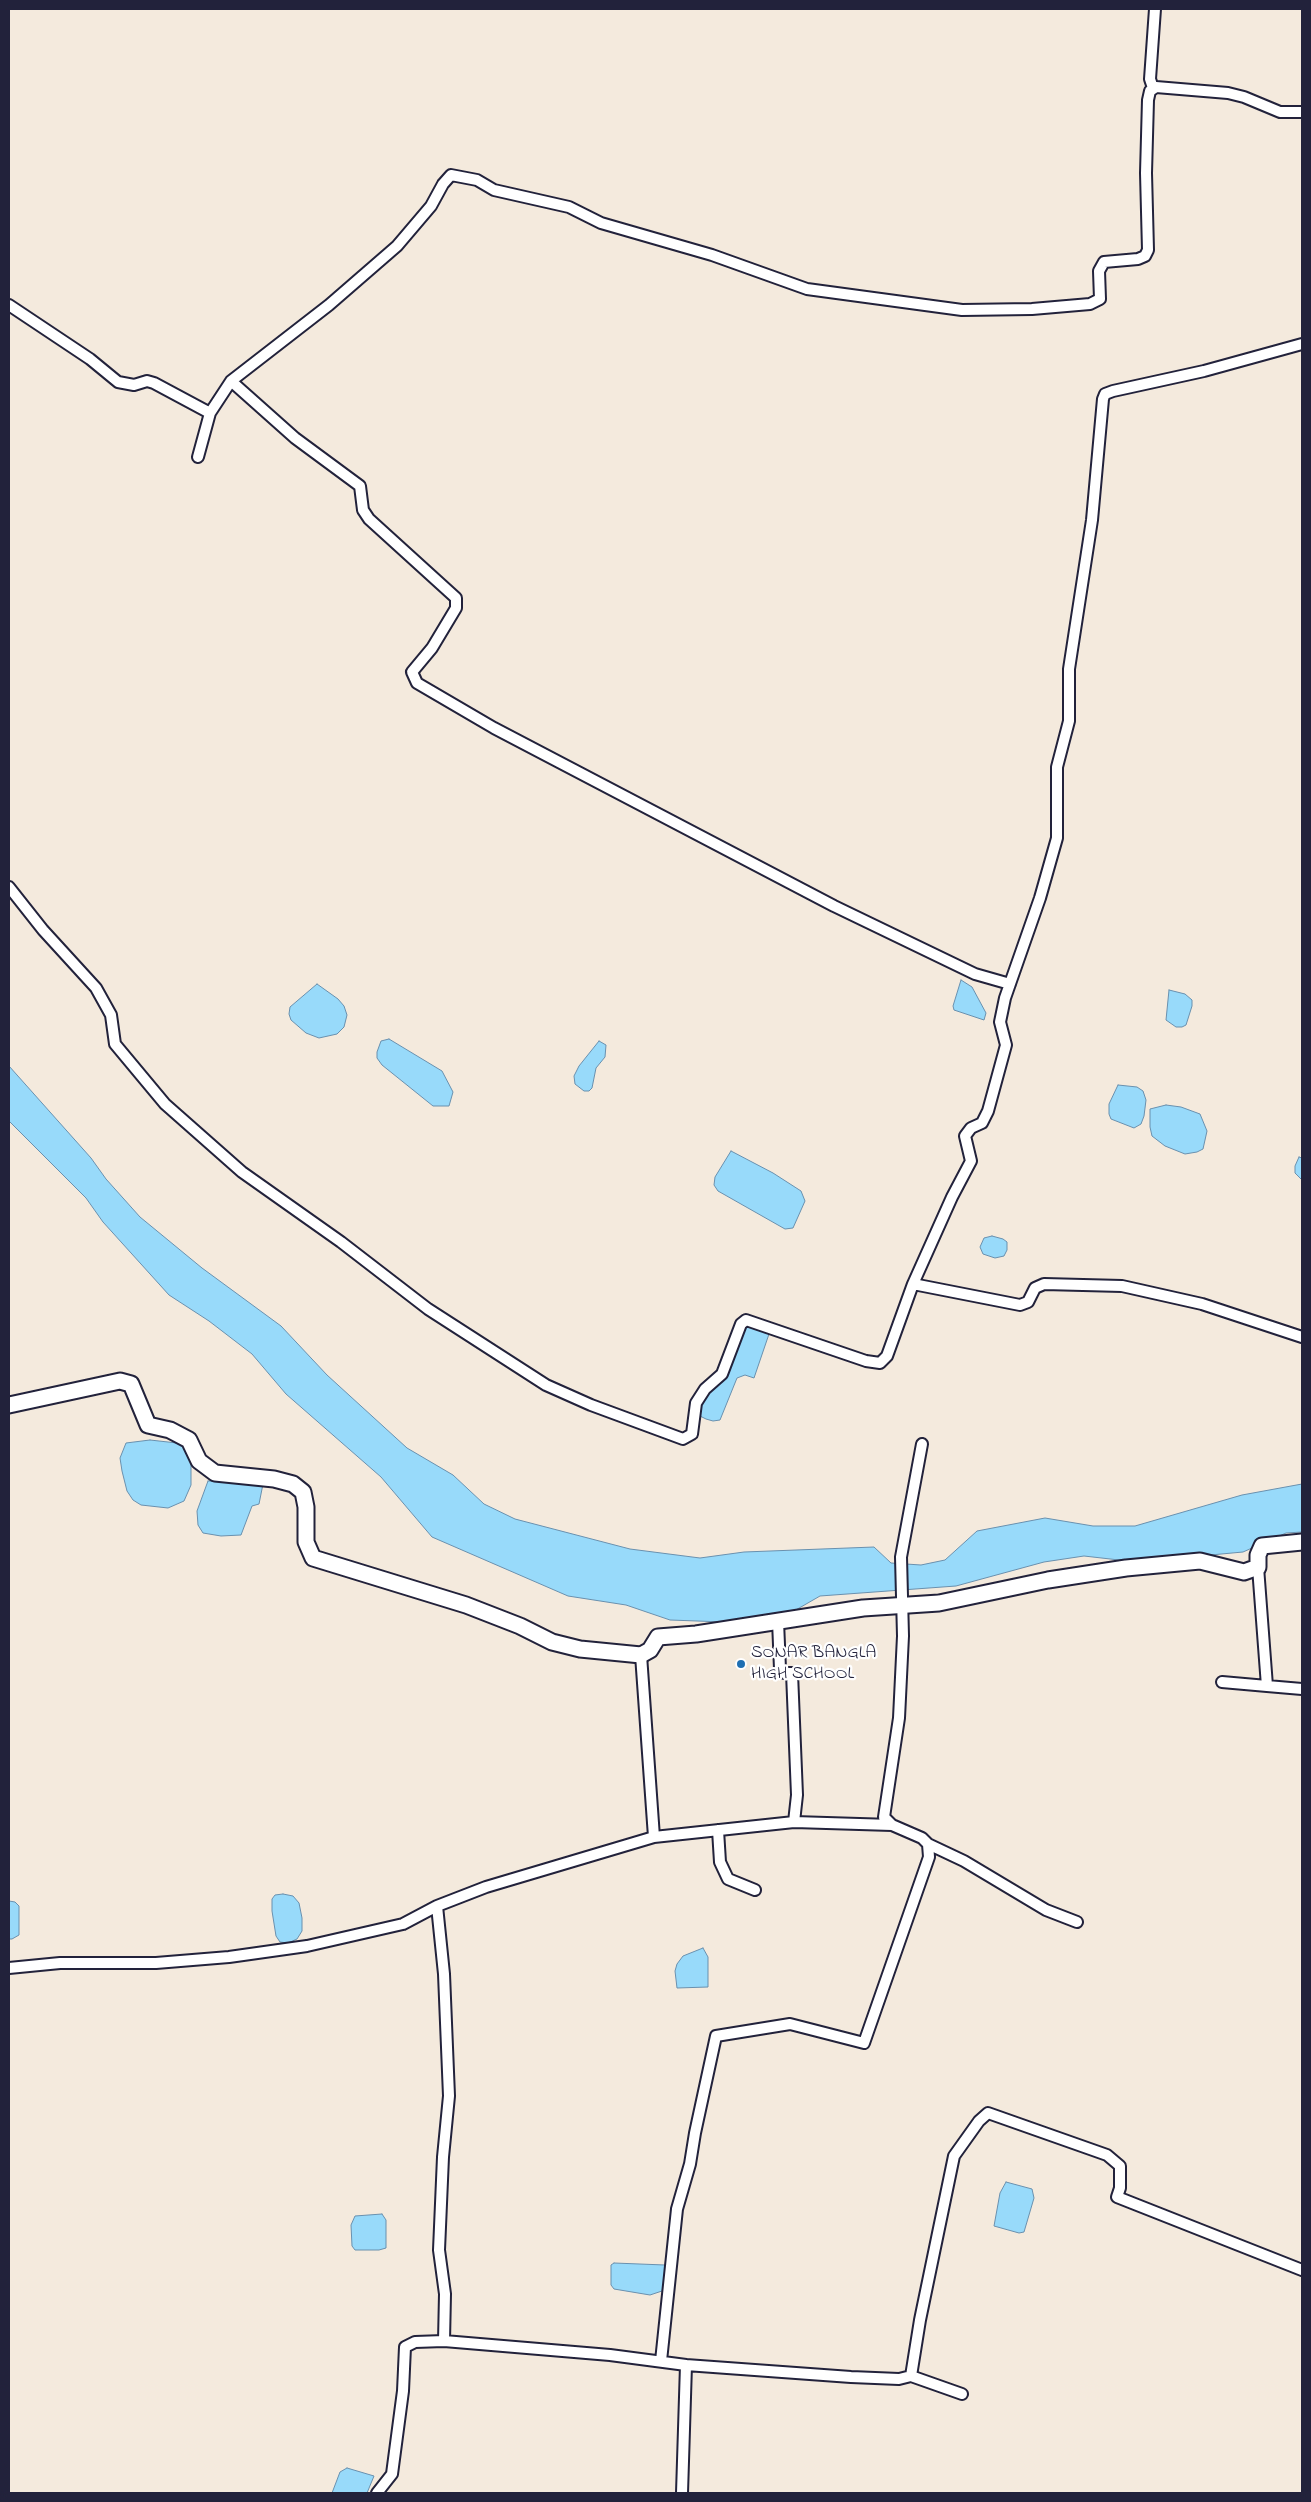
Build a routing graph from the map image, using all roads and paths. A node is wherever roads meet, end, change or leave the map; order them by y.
1 (1155, 9) edge
2 (1153, 88) junction
3 (1302, 112) edge
4 (9, 305) edge
5 (1302, 344) edge
6 (231, 381) junction
7 (210, 413) junction
8 (198, 457) dead end
9 (9, 887) edge
10 (1010, 984) junction
11 (912, 1284) junction
12 (1302, 1336) edge
13 (9, 1405) edge
14 (922, 1444) dead end
15 (1302, 1542) edge
16 (1258, 1567) junction
17 (902, 1601) junction
18 (778, 1622) junction
19 (641, 1655) junction
20 (1222, 1682) dead end
21 (1267, 1686) junction
22 (1302, 1689) edge
23 (794, 1822) junction
24 (892, 1825) junction
25 (718, 1830) junction
26 (654, 1837) junction
27 (928, 1844) junction
28 (755, 1890) dead end
29 (437, 1906) junction
30 (1077, 1922) dead end
31 (9, 1968) edge
32 (1302, 2270) edge
33 (444, 2341) junction
34 (661, 2362) junction
35 (686, 2364) junction
36 (911, 2376) junction
37 (962, 2394) dead end
38 (378, 2493) edge
39 (682, 2493) edge

1 - 2 street
2 - 3 street
2 - 6 street
4 - 7 street
5 - 10 street
6 - 7 street
6 - 10 street
7 - 8 street
9 - 11 street
10 - 11 street
11 - 12 street
13 - 19 street
14 - 17 street
15 - 16 street
16 - 17 street
16 - 21 street
17 - 18 street
17 - 24 street
18 - 19 street
18 - 23 street
19 - 26 street
20 - 21 street
21 - 22 street
23 - 24 street
23 - 25 street
24 - 27 street
25 - 26 street
25 - 28 street
26 - 29 street
27 - 30 street
27 - 34 street
29 - 31 street
29 - 33 street
32 - 36 street
33 - 34 street
33 - 38 street
34 - 35 street
35 - 36 street
35 - 39 street
36 - 37 street

